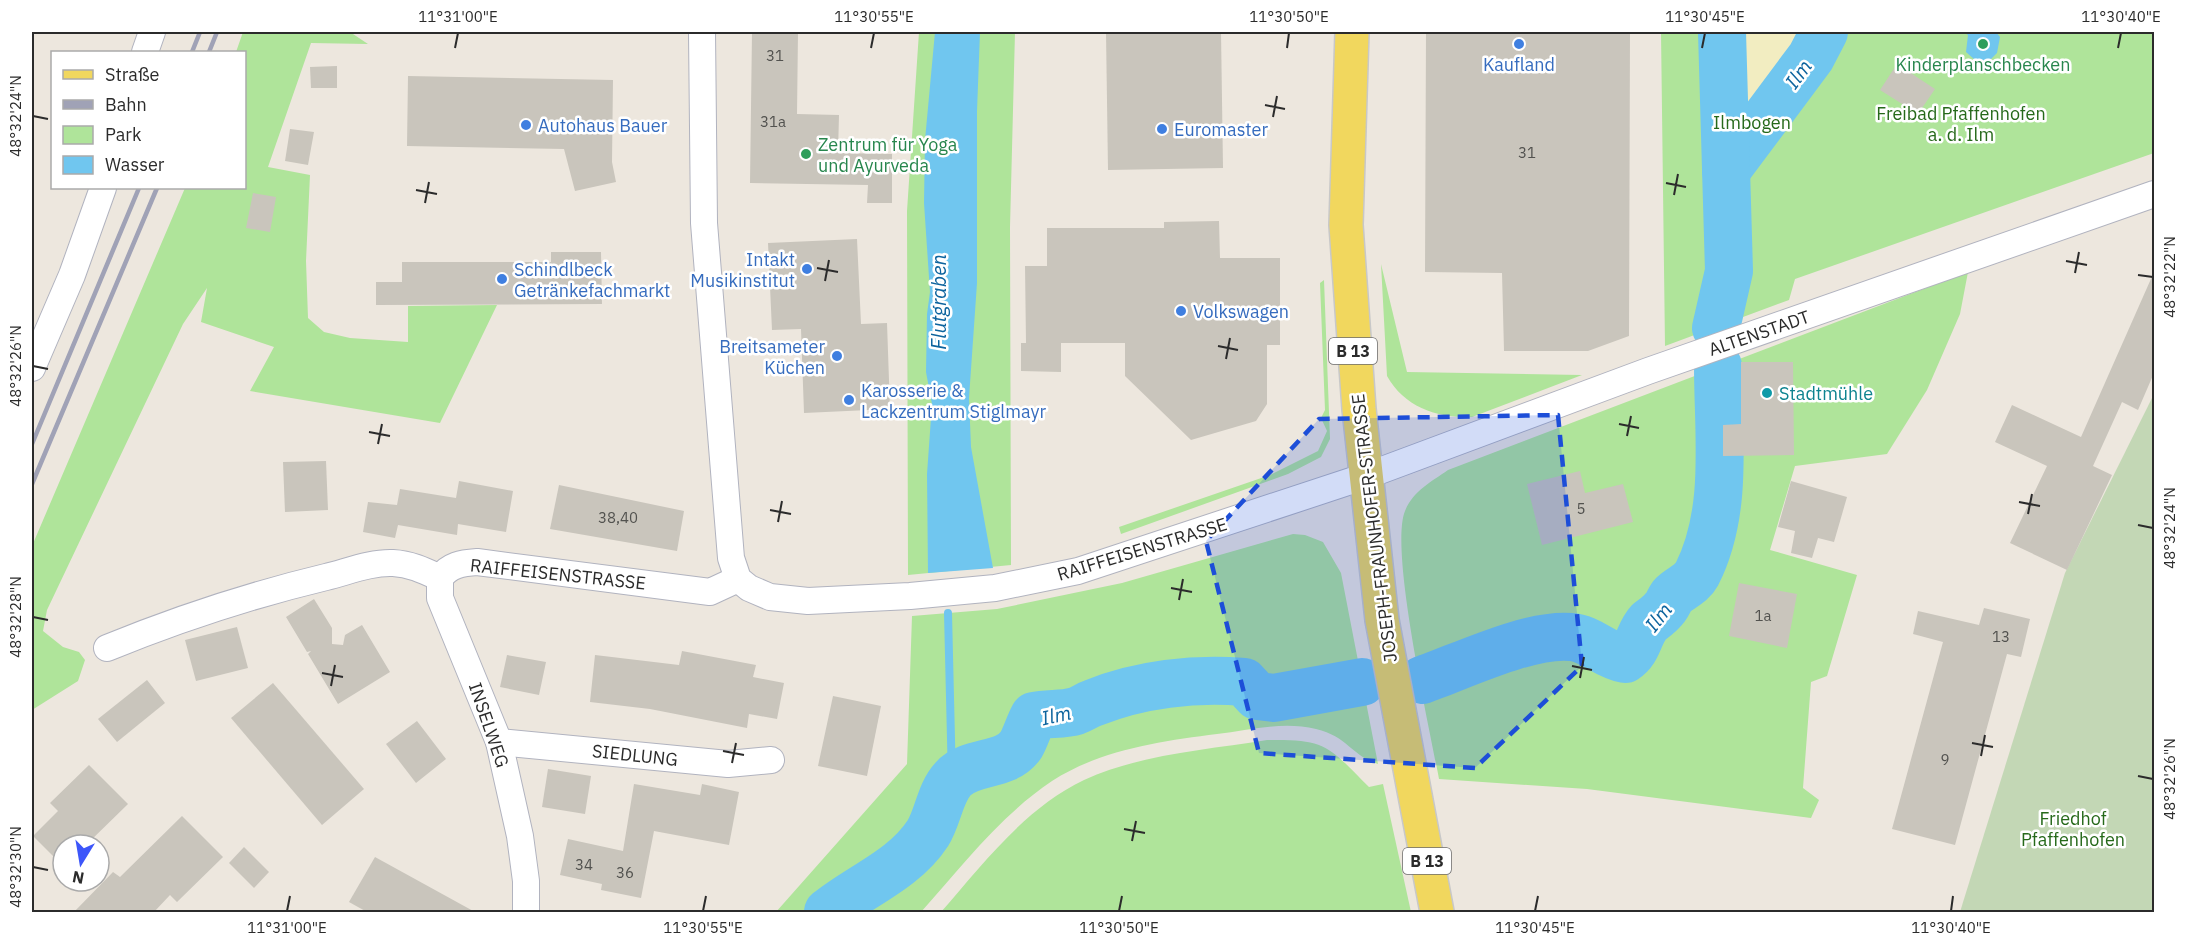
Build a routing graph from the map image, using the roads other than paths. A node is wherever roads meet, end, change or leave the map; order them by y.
1 (152, 32) edge
2 (702, 32) edge
3 (1352, 32) edge
4 (145, 51) edge
5 (103, 189) edge
6 (2154, 194) edge
7 (32, 368) edge
8 (1366, 476) junction
9 (440, 578) junction
10 (738, 579) junction
11 (107, 648) dead end
12 (499, 742) junction
13 (771, 760) dead end
14 (526, 912) edge
15 (1437, 912) edge

1 - 4 street
2 - 10 street
3 - 8 main road, JOSEPH-FRAUNHOFER-STRASSE / B 13
5 - 7 street
6 - 8 street, ALTENSTADT
8 - 10 street, RAIFFEISENSTRASSE
8 - 15 main road, JOSEPH-FRAUNHOFER-STRASSE / B 13
9 - 10 street, RAIFFEISENSTRASSE
9 - 11 street
9 - 12 street, INSELWEG
12 - 13 street, SIEDLUNG
12 - 14 street, INSELWEG

